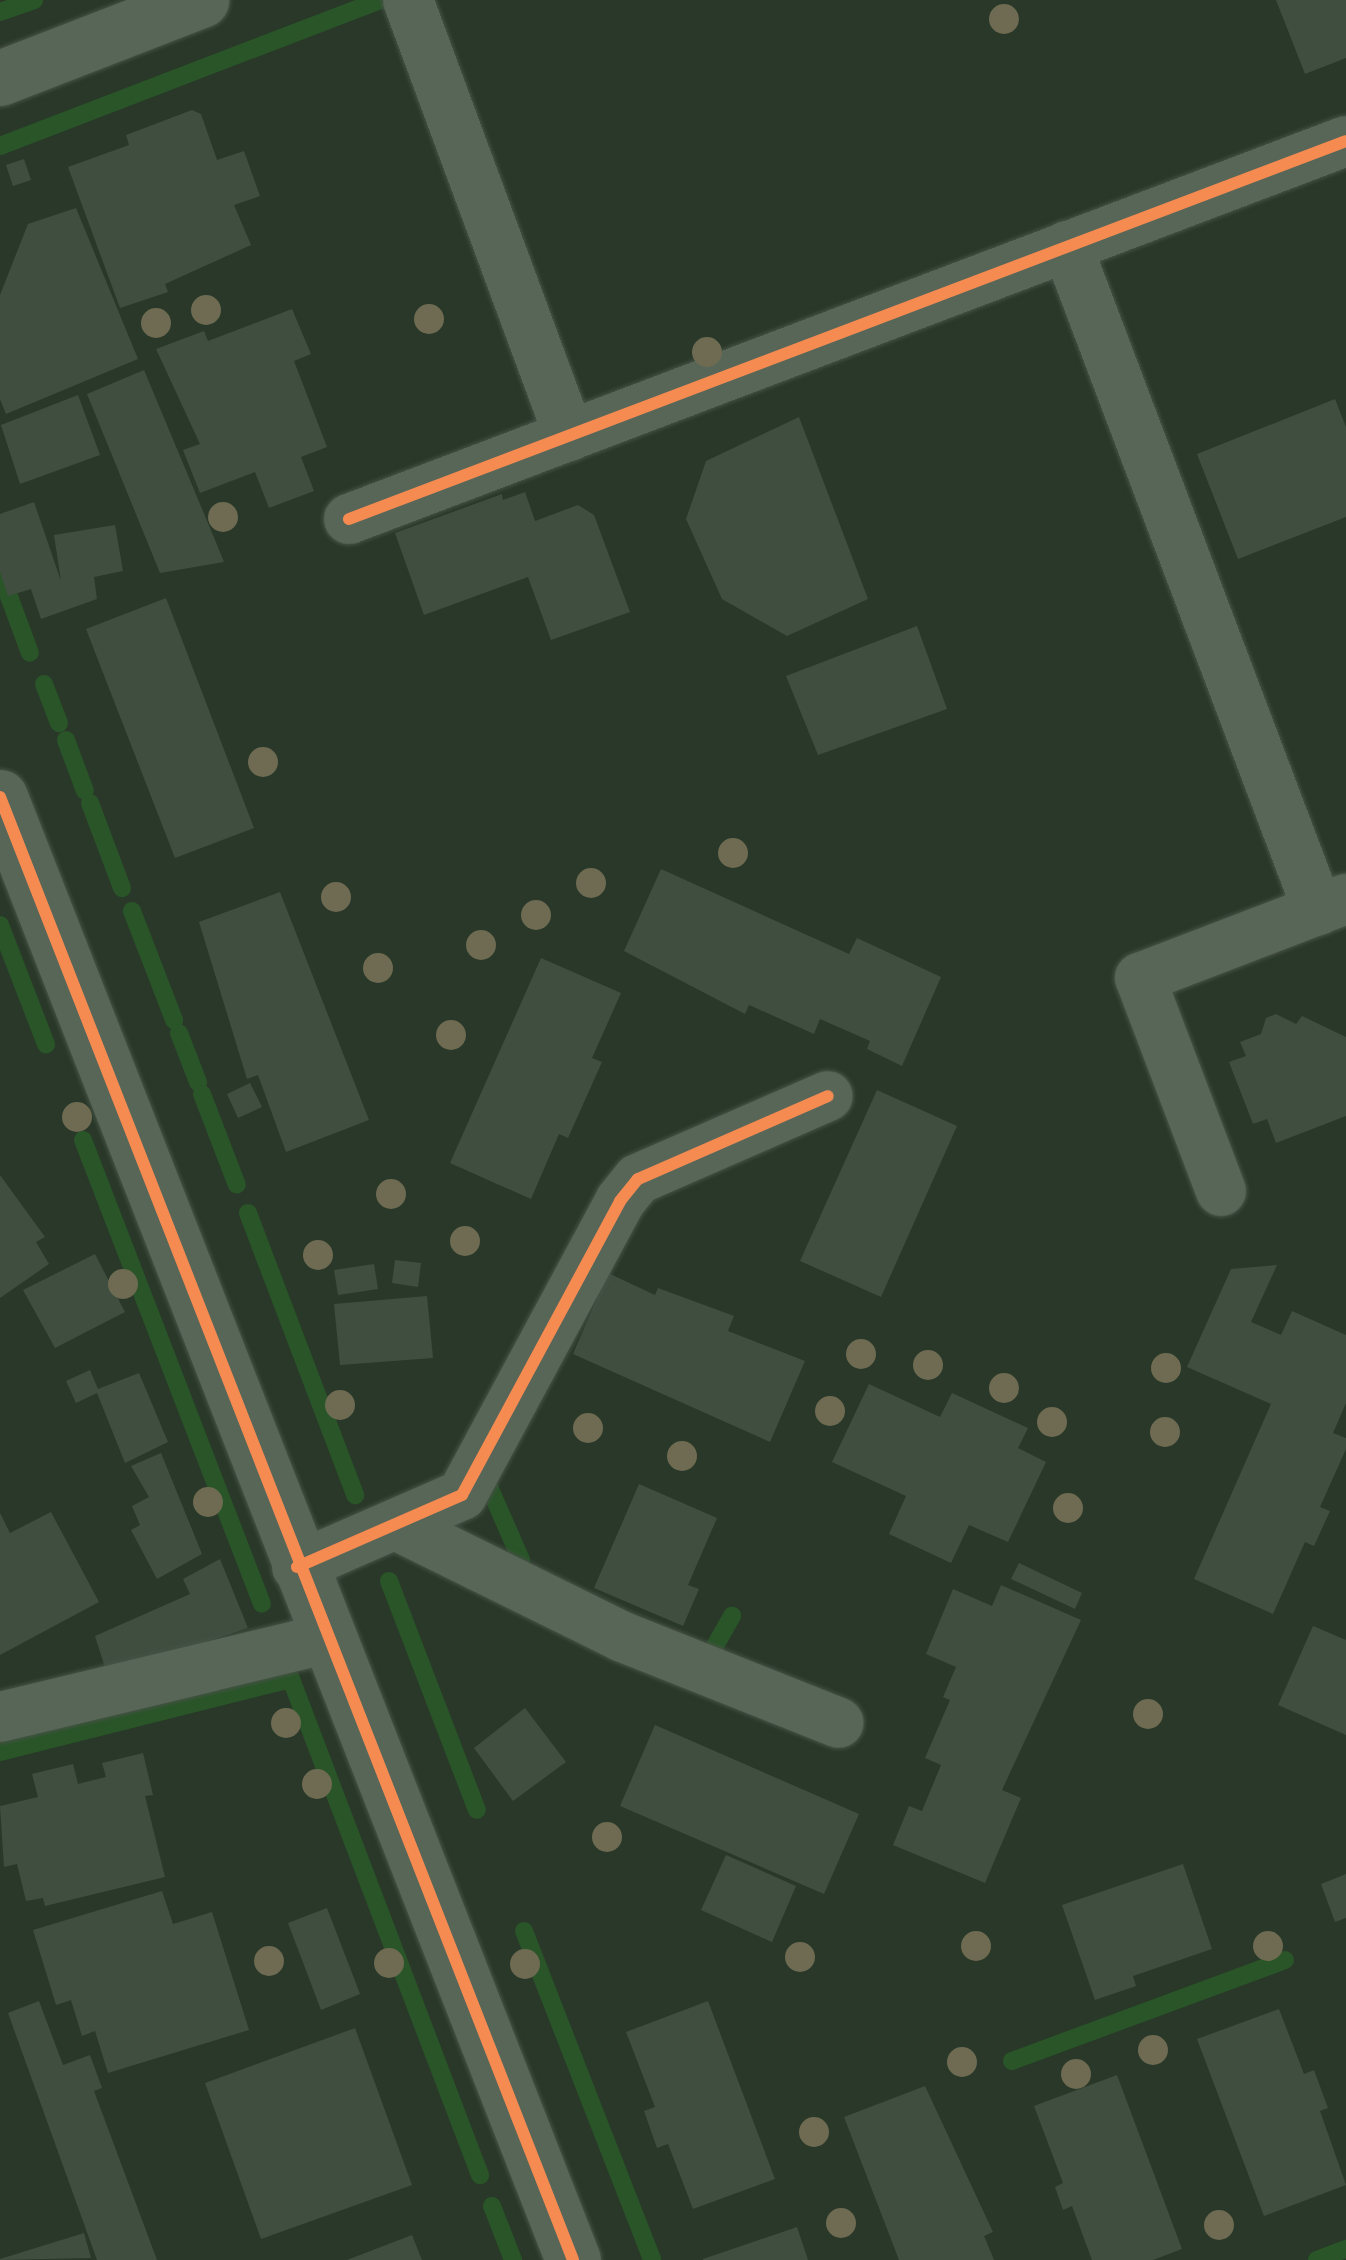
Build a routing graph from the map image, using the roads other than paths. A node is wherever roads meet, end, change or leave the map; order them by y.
1 (201, 0) edge
2 (408, 0) edge
3 (0, 78) edge
4 (1346, 141) edge
5 (1067, 246) junction
6 (569, 436) junction
7 (349, 519) dead end
8 (0, 797) edge
9 (1332, 904) edge
10 (828, 1096) dead end
11 (1221, 1191) dead end
12 (398, 1526) junction
13 (297, 1567) junction
14 (325, 1639) junction
15 (0, 1717) edge
16 (840, 1724) dead end
17 (573, 2260) edge

1 - 3 street
2 - 6 street
4 - 5 street
5 - 6 street
5 - 9 street
6 - 7 street
8 - 13 street
9 - 11 street
10 - 12 street
12 - 13 street
12 - 16 street
13 - 14 street
14 - 15 street
14 - 17 street

